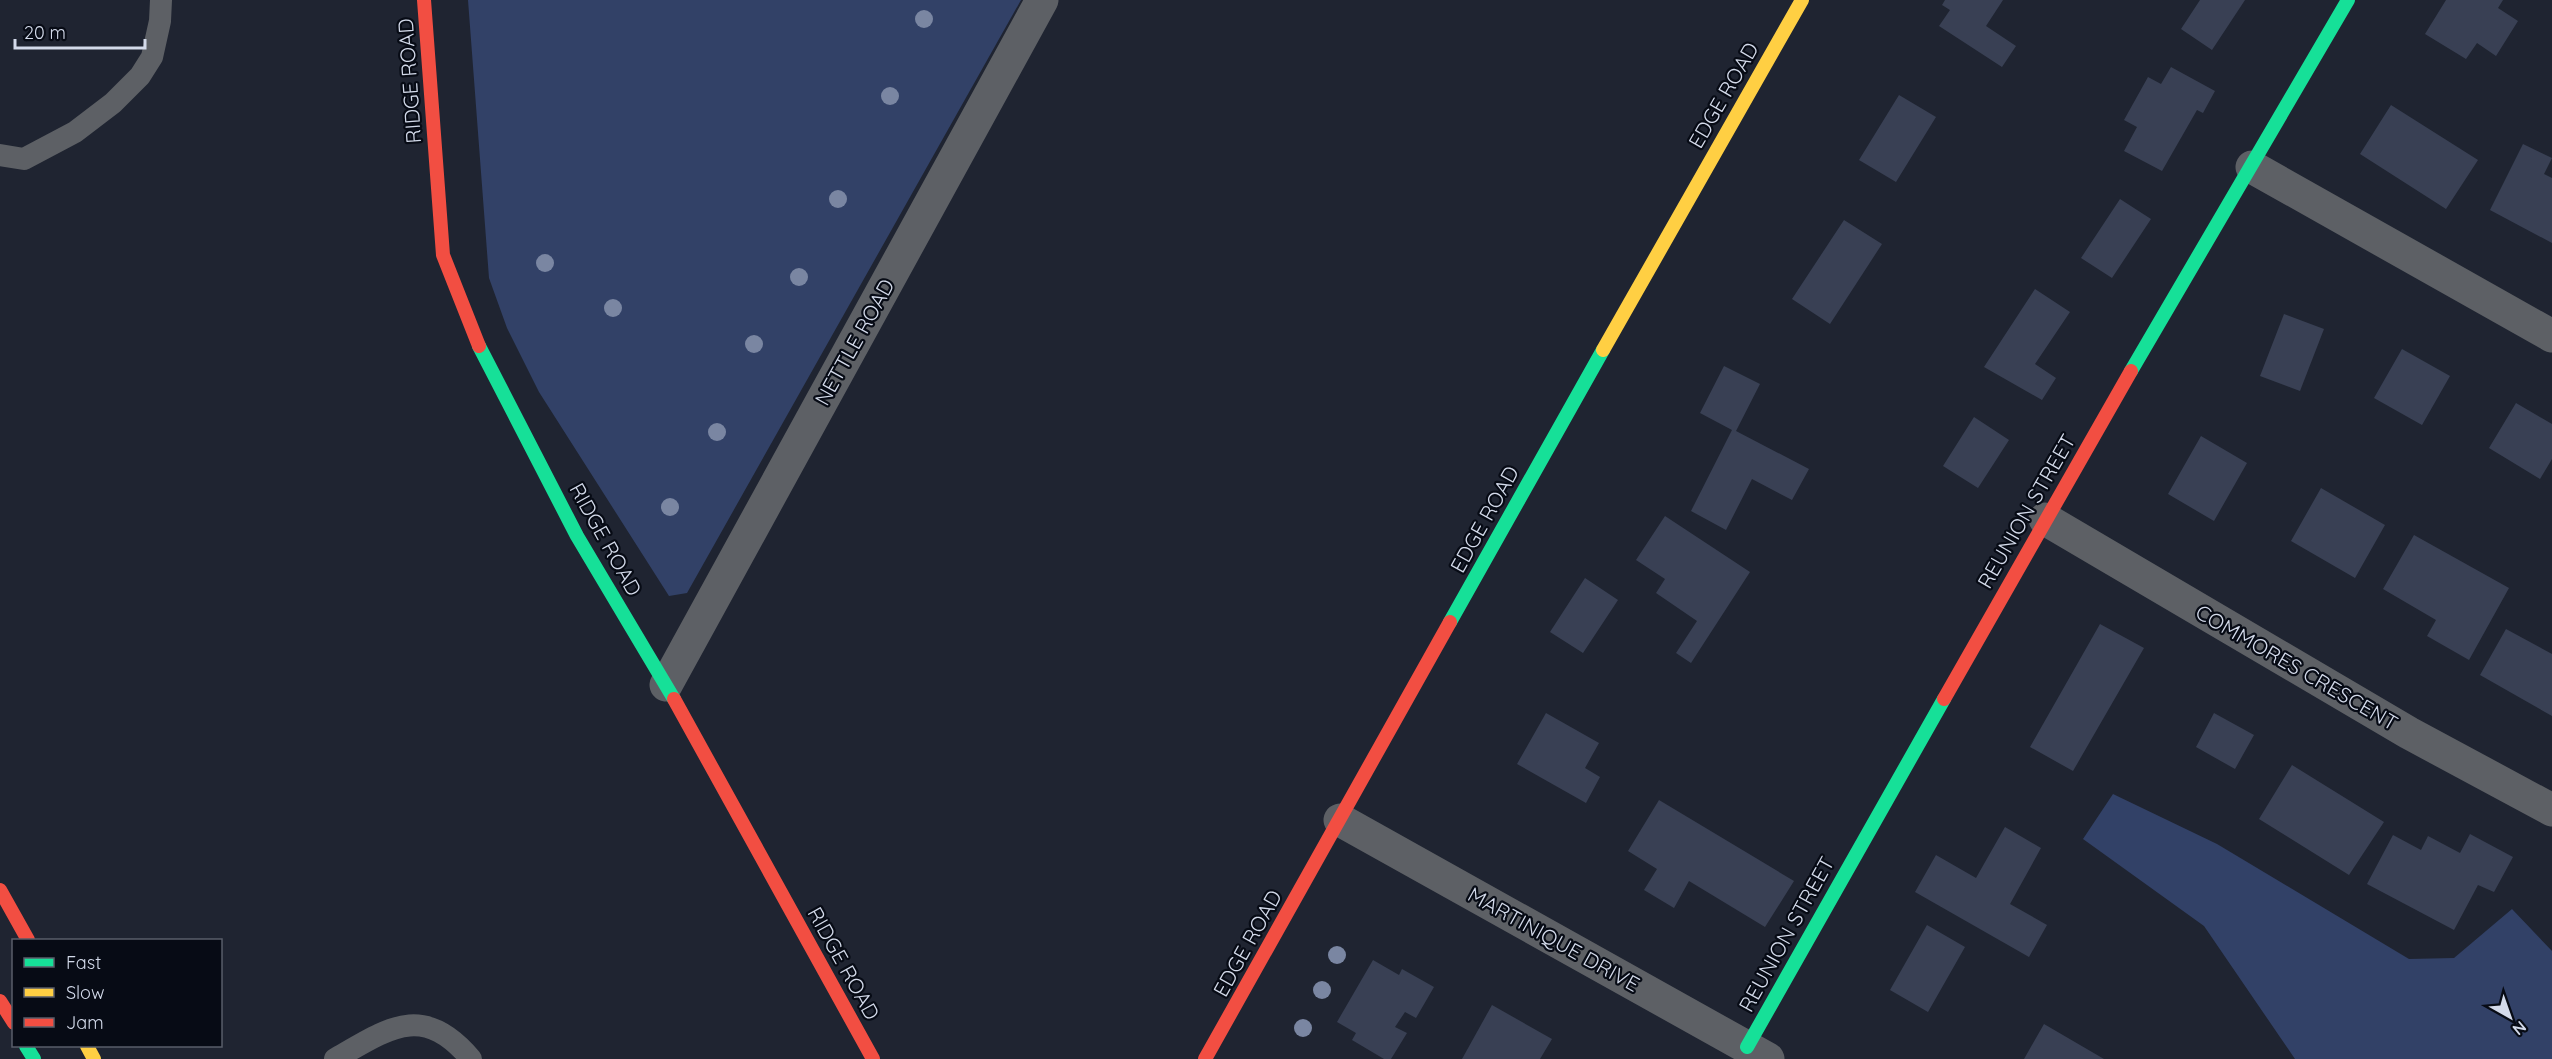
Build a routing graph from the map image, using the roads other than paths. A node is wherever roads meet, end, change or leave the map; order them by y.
1 (161, 0) edge
2 (424, 0) edge
3 (1042, 0) edge
4 (1802, 0) edge
5 (2348, 0) edge
6 (0, 155) edge
7 (2252, 167) junction
8 (2552, 336) edge
9 (2045, 519) junction
10 (666, 685) junction
11 (2552, 810) edge
12 (1340, 820) junction
13 (0, 890) edge
14 (27, 939) edge
15 (0, 1000) edge
16 (12, 1020) edge
17 (1758, 1053) edge
18 (335, 1059) edge
19 (471, 1059) edge
20 (873, 1059) edge
21 (1205, 1059) edge

1 - 6 lane
2 - 10 street, RIDGE ROAD
3 - 10 street, NETTLE ROAD
4 - 12 street, EDGE ROAD
5 - 7 street, REUNION STREET
7 - 8 street
7 - 9 street, REUNION STREET
9 - 11 street, COMMORES CRESCENT
9 - 17 street, REUNION STREET
10 - 20 street, RIDGE ROAD
12 - 17 street, MARTINIQUE DRIVE
12 - 21 street, EDGE ROAD
13 - 14 street
15 - 16 street
18 - 19 lane

